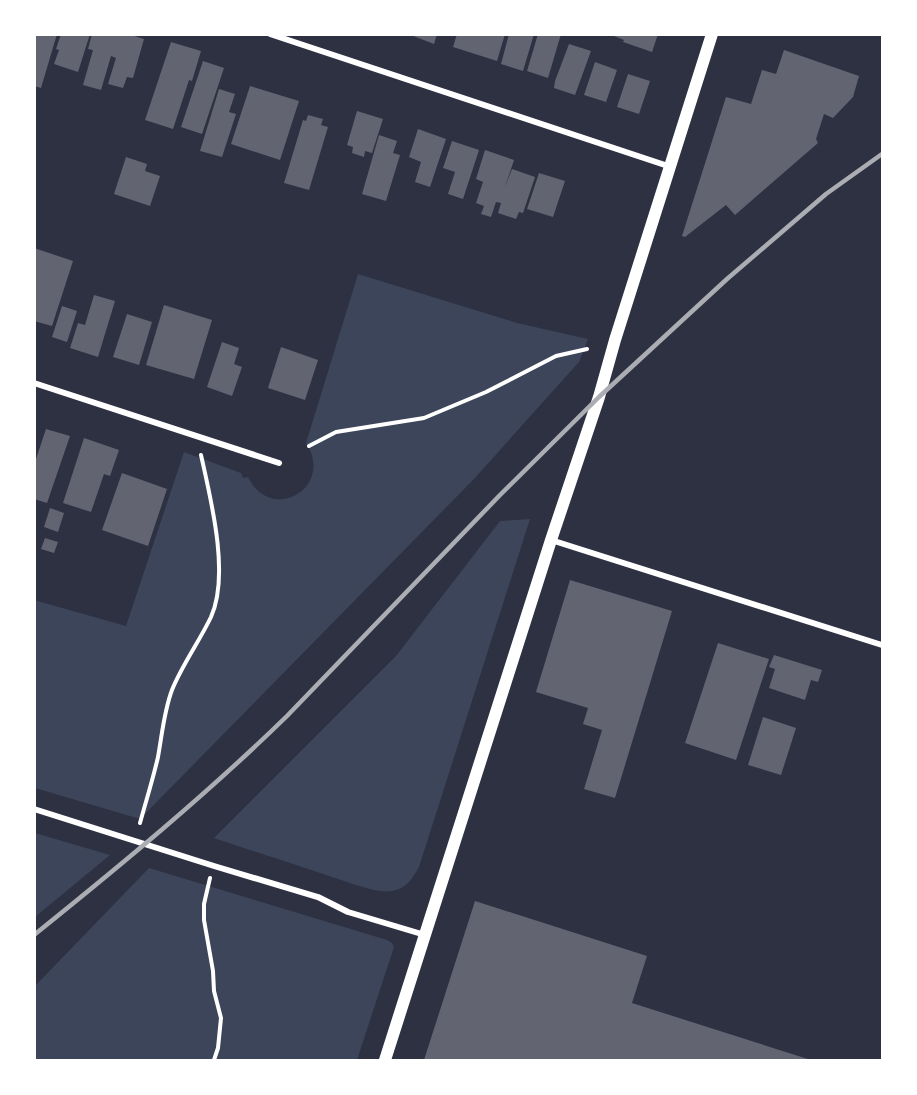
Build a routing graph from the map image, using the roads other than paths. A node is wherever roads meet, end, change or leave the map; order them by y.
1 (270, 34) edge
2 (712, 34) edge
3 (671, 166) junction
4 (34, 382) edge
5 (279, 463) dead end
6 (550, 540) junction
7 (882, 645) edge
8 (34, 809) edge
9 (426, 935) junction
10 (385, 1060) edge

1 - 3 street
2 - 3 main road
3 - 6 main road
4 - 5 street
6 - 7 street
6 - 9 main road
8 - 9 street
9 - 10 main road

